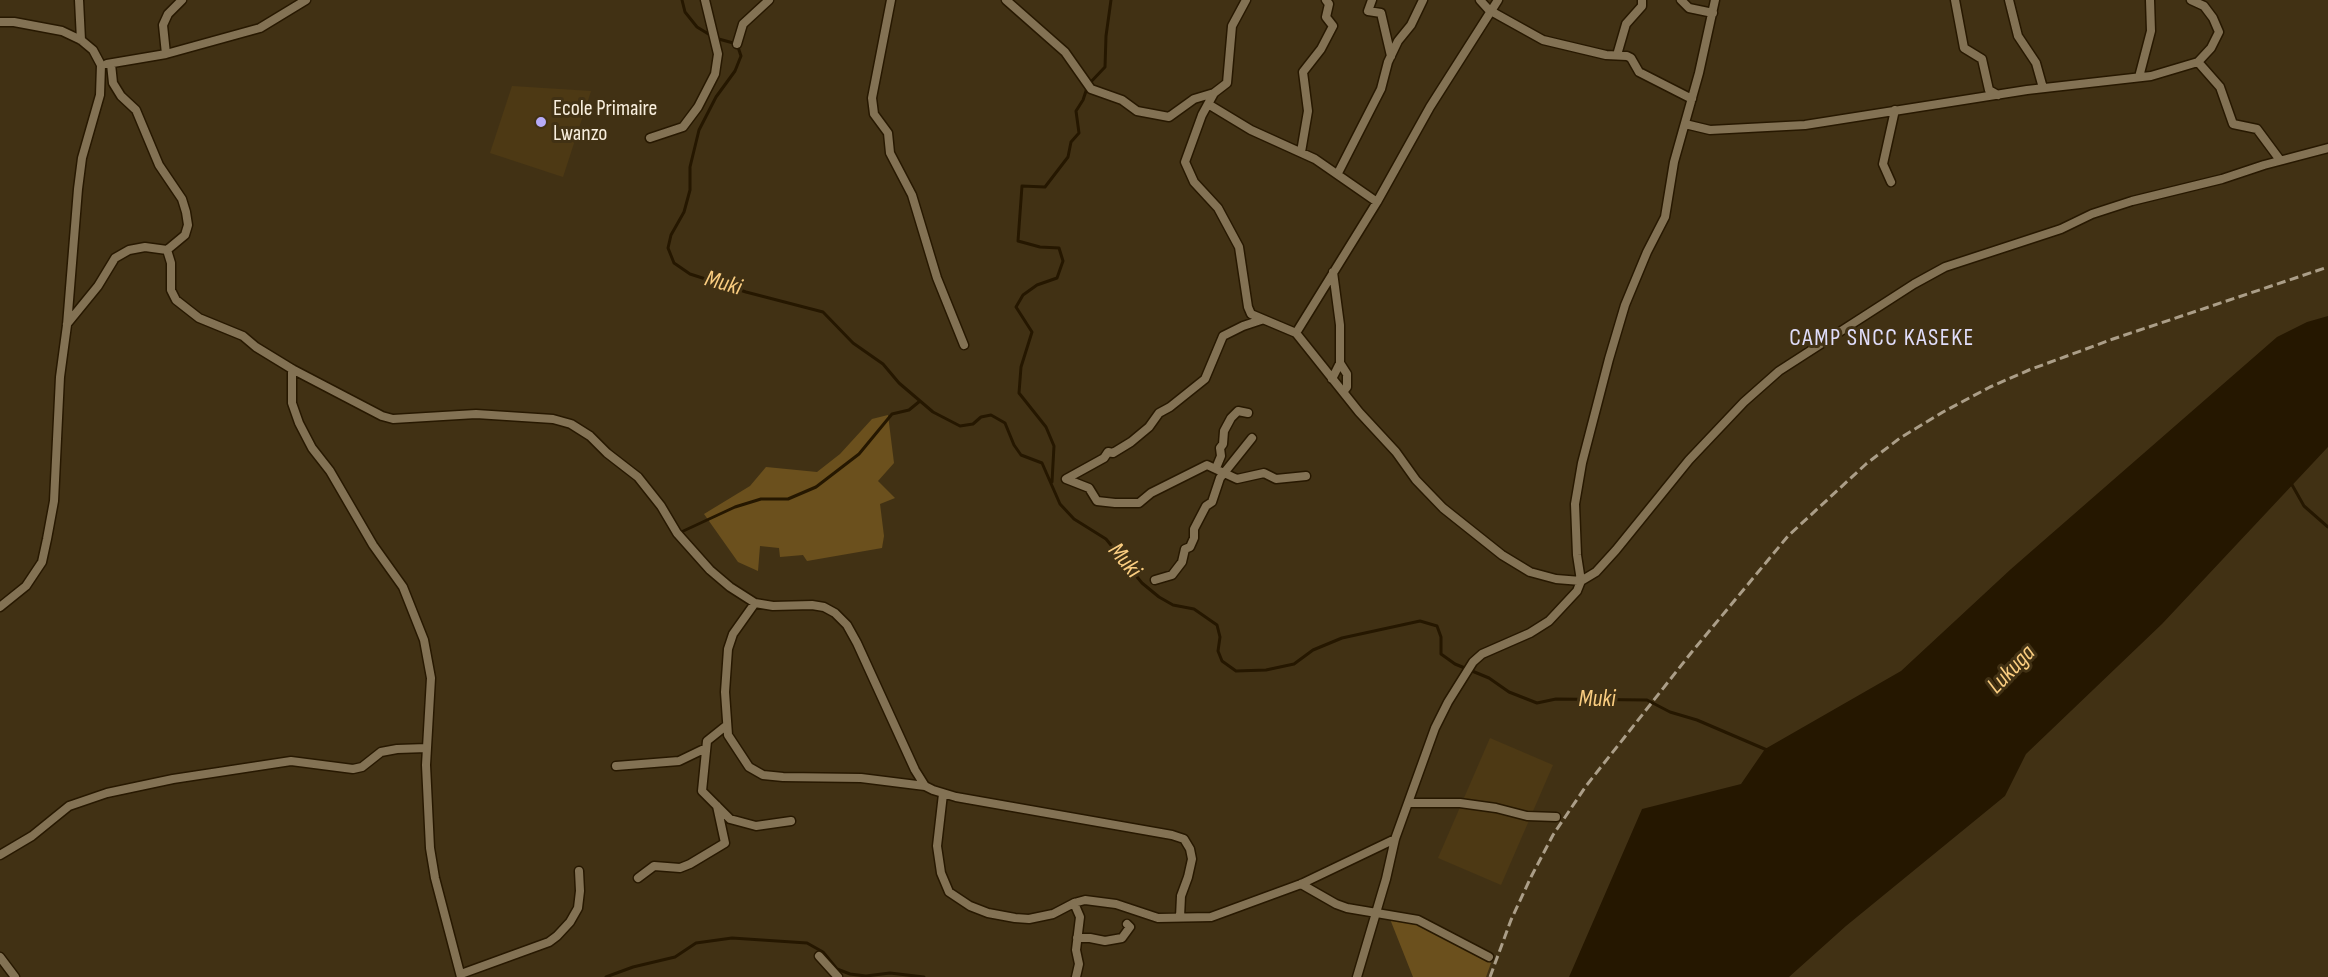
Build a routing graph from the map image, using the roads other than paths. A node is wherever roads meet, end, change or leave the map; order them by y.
1 (79, 0) edge
2 (182, 0) edge
3 (306, 0) edge
4 (705, 0) edge
5 (770, 0) edge
6 (891, 0) edge
7 (1006, 0) edge
8 (1246, 0) edge
9 (1326, 0) edge
10 (1372, 0) edge
11 (1423, 0) edge
12 (1480, 0) edge
13 (1498, 0) edge
14 (1642, 0) edge
15 (1681, 0) edge
16 (1715, 0) edge
17 (1955, 0) edge
18 (2009, 0) edge
19 (2150, 0) edge
20 (2191, 0) edge
21 (1490, 10) junction
22 (1713, 13) junction
23 (0, 22) edge
24 (81, 40) junction
25 (737, 44) dead end
26 (166, 54) junction
27 (1617, 55) junction
28 (1391, 56) junction
29 (2198, 62) junction
30 (111, 64) junction
31 (101, 66) junction
32 (2139, 77) junction
33 (2043, 88) junction
34 (1215, 93) junction
35 (1998, 95) junction
36 (1692, 99) junction
37 (1208, 104) junction
38 (1895, 110) junction
39 (1685, 124) junction
40 (650, 138) dead end
41 (2328, 148) edge
42 (1301, 152) junction
43 (2280, 160) junction
44 (1338, 174) junction
45 (1892, 182) dead end
46 (1377, 202) junction
47 (167, 250) junction
48 (1333, 272) junction
49 (1261, 320) junction
50 (67, 325) junction
51 (1296, 333) junction
52 (964, 345) dead end
53 (1340, 363) junction
54 (292, 369) junction
55 (1332, 380) junction
56 (1342, 392) junction
57 (1248, 413) dead end
58 (1252, 438) dead end
59 (1220, 470) junction
60 (1306, 476) dead end
61 (1155, 580) dead end
62 (1581, 581) junction
63 (755, 603) junction
64 (0, 606) edge
65 (727, 725) junction
66 (427, 748) junction
67 (706, 748) junction
68 (616, 766) dead end
69 (926, 786) junction
70 (943, 794) junction
71 (1409, 803) junction
72 (717, 806) junction
73 (1556, 817) dead end
74 (791, 821) dead end
75 (1395, 838) junction
76 (0, 855) edge
77 (579, 871) dead end
78 (638, 878) dead end
79 (1301, 884) junction
80 (1074, 903) junction
81 (1375, 911) junction
82 (1180, 916) junction
83 (1127, 924) dead end
84 (1077, 938) junction
85 (819, 956) dead end
86 (0, 957) edge
87 (1489, 957) dead end
88 (461, 975) edge
89 (15, 977) edge
90 (838, 977) edge
91 (1076, 977) edge
92 (1357, 977) edge

1 - 24 street
2 - 26 street
3 - 26 street
4 - 40 street
5 - 25 street
6 - 52 street
7 - 34 street
8 - 34 street
9 - 42 street
10 - 28 street
11 - 28 street
12 - 21 street
13 - 21 street
14 - 27 street
15 - 22 street
16 - 22 street
17 - 35 street
18 - 33 street
19 - 32 street
20 - 29 street
21 - 27 street
21 - 46 street
22 - 36 street
23 - 24 street
24 - 31 street
26 - 30 street
27 - 36 street
28 - 44 street
29 - 32 street
29 - 43 street
30 - 31 street
30 - 47 street
31 - 50 street
32 - 33 street
33 - 35 street
34 - 37 street
35 - 38 street
36 - 39 street
37 - 42 street
37 - 49 street
38 - 39 street
38 - 45 street
39 - 62 street
41 - 43 street
42 - 44 street
43 - 62 street
44 - 46 street
46 - 48 street
47 - 50 street
47 - 54 street
48 - 51 street
48 - 53 street
49 - 51 street
49 - 59 street
50 - 64 street
51 - 55 street
53 - 55 street
53 - 56 street
54 - 63 street
54 - 66 street
55 - 56 street
56 - 62 street
57 - 59 street
58 - 59 street
59 - 60 street
59 - 61 street
62 - 71 street
63 - 65 street
63 - 69 street
65 - 67 street
65 - 69 street
66 - 76 street
66 - 88 street
67 - 68 street
67 - 72 street
69 - 70 street
70 - 80 street
70 - 82 street
71 - 73 street
71 - 75 street
72 - 74 street
72 - 78 street
75 - 79 street
75 - 81 street
77 - 88 street
79 - 81 street
79 - 82 street
80 - 82 street
80 - 84 street
81 - 87 street
81 - 92 street
83 - 84 street
84 - 91 street
85 - 90 street
86 - 89 street

